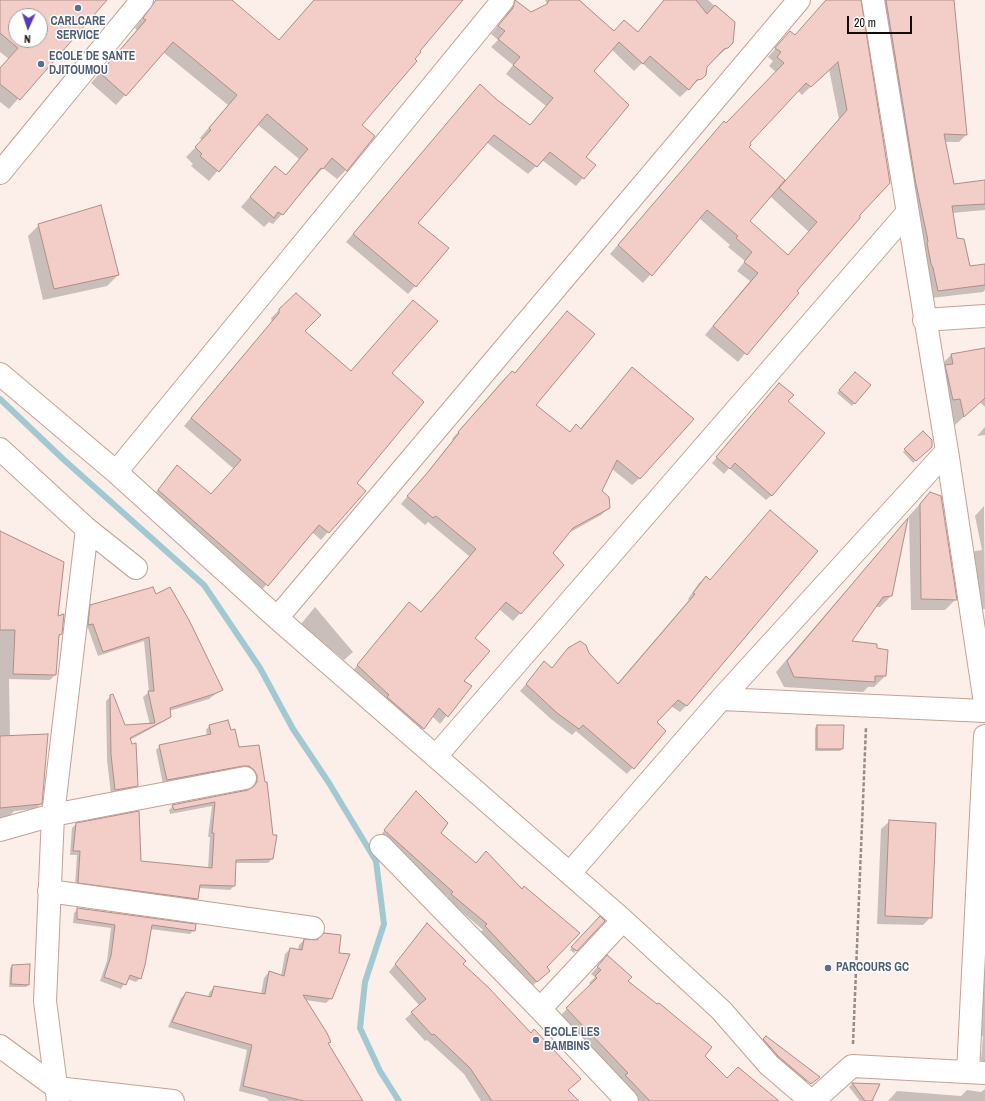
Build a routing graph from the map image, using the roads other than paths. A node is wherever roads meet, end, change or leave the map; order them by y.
1 (142, 0) edge
2 (799, 0) edge
3 (873, 0) edge
4 (500, 1) edge
5 (0, 173) edge
6 (907, 213) junction
7 (985, 316) edge
8 (924, 320) junction
9 (0, 374) edge
10 (0, 449) edge
11 (946, 451) junction
12 (116, 472) junction
13 (87, 530) junction
14 (136, 568) dead end
15 (277, 618) junction
16 (721, 699) junction
17 (985, 703) edge
18 (985, 711) edge
19 (985, 736) edge
20 (436, 756) junction
21 (245, 778) dead end
22 (53, 815) junction
23 (0, 830) edge
24 (381, 846) dead end
25 (570, 873) junction
26 (49, 891) junction
27 (623, 920) junction
28 (313, 928) dead end
29 (540, 1009) junction
30 (0, 1046) edge
31 (976, 1072) edge
32 (58, 1095) edge
33 (173, 1101) edge
34 (626, 1101) edge
35 (812, 1101) edge

1 - 5 street
2 - 15 street
3 - 6 street
4 - 12 street
6 - 8 street
6 - 20 street
7 - 8 street
8 - 11 street
9 - 12 street
10 - 13 street
11 - 16 street
11 - 17 street
12 - 15 street
13 - 14 street
13 - 22 street
15 - 20 street
16 - 18 street
16 - 25 street
19 - 31 street
20 - 25 street
21 - 22 street
22 - 23 street
22 - 26 street
24 - 29 street
25 - 27 street
26 - 28 street
26 - 32 street
27 - 29 street
27 - 35 street
29 - 34 street
30 - 32 street
31 - 35 street
32 - 33 street

